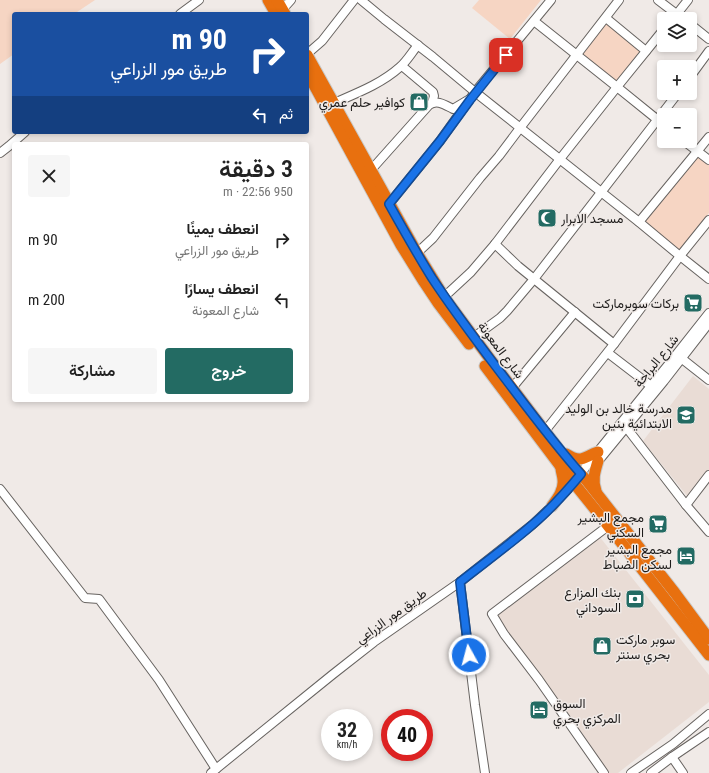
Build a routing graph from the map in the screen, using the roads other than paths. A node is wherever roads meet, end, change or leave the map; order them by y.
1 (199, 0) edge
2 (268, 0) edge
3 (291, 0) edge
4 (354, 0) edge
5 (361, 0) edge
6 (551, 0) edge
7 (619, 0) edge
8 (658, 0) edge
9 (688, 0) edge
10 (280, 9) edge
11 (183, 12) edge
12 (672, 12) edge
13 (681, 12) edge
14 (606, 18) junction
15 (534, 21) junction
16 (697, 30) edge
17 (657, 38) edge
18 (709, 39) edge
19 (418, 45) junction
20 (646, 51) junction
21 (709, 51) edge
22 (309, 52) edge
23 (576, 55) junction
24 (309, 58) edge
25 (402, 66) junction
26 (697, 67) edge
27 (309, 76) edge
28 (617, 87) junction
29 (476, 92) junction
30 (470, 100) junction
31 (334, 103) junction
32 (432, 103) junction
33 (657, 119) edge
34 (657, 127) edge
35 (520, 128) junction
36 (23, 134) edge
37 (709, 137) edge
38 (14, 142) edge
39 (12, 143) edge
40 (693, 148) edge
41 (697, 151) junction
42 (0, 153) edge
43 (560, 159) junction
44 (709, 160) edge
45 (371, 170) junction
46 (602, 192) junction
47 (389, 204) junction
48 (709, 220) edge
49 (639, 222) junction
50 (495, 244) junction
51 (417, 253) junction
52 (680, 256) junction
53 (534, 279) junction
54 (709, 279) edge
55 (444, 296) junction
56 (575, 312) junction
57 (709, 313) edge
58 (709, 323) edge
59 (474, 337) junction
60 (614, 344) junction
61 (608, 353) junction
62 (681, 358) junction
63 (709, 380) edge
64 (651, 386) junction
65 (512, 388) junction
66 (626, 427) junction
67 (545, 430) junction
68 (560, 451) junction
69 (598, 457) junction
70 (561, 467) junction
71 (581, 474) junction
72 (709, 475) edge
73 (574, 483) junction
74 (0, 489) edge
75 (598, 495) junction
76 (686, 505) junction
77 (552, 506) junction
78 (608, 526) junction
79 (709, 532) edge
80 (460, 582) junction
81 (709, 639) edge
82 (709, 655) edge
83 (709, 714) edge
84 (709, 732) edge
85 (672, 757) junction
86 (213, 771) edge
87 (485, 773) edge
88 (604, 773) edge
89 (631, 773) edge
90 (651, 773) edge
91 (683, 773) edge

1 - 11 street
2 - 10 highway
3 - 10 street
4 - 22 street
5 - 19 street
6 - 15 street
7 - 14 street
8 - 12 street
9 - 13 street
14 - 20 street
14 - 23 street
15 - 23 street
15 - 29 street
16 - 18 street
17 - 20 street
19 - 25 street
19 - 29 street
20 - 28 street
21 - 26 street
23 - 28 street
23 - 35 street
24 - 31 highway, شارع المعونة
25 - 31 street
25 - 32 street
27 - 70 highway, شارع المعونة
28 - 33 street
28 - 43 street
29 - 30 street
29 - 35 street
30 - 32 street
30 - 47 street
31 - 45 highway, شارع المعونة
32 - 45 street
34 - 46 street
35 - 43 street
35 - 51 street
36 - 38 street
37 - 41 street
39 - 42 street
40 - 41 street
41 - 44 street
41 - 49 street
43 - 46 street
43 - 50 street
45 - 47 highway, شارع المعونة
46 - 49 street
46 - 53 street
47 - 51 highway, شارع المعونة
48 - 52 street
49 - 52 street
50 - 53 street
50 - 55 street
51 - 55 highway, شارع المعونة
52 - 54 street
52 - 60 street
53 - 56 street
53 - 59 street
55 - 59 highway, شارع المعونة
56 - 60 street
56 - 65 street
57 - 64 street, شارع البراحة
58 - 62 street, شارع البراحة
59 - 65 highway, شارع المعونة
60 - 61 street
61 - 64 street
61 - 67 street
62 - 63 street
62 - 66 street, شارع البراحة
64 - 69 street, شارع البراحة
65 - 67 highway, شارع المعونة
66 - 69 street, شارع البراحة
66 - 76 street
67 - 68 highway, شارع المعونة
68 - 69 highway
68 - 71 highway, شارع المعونة
69 - 71 street, شارع البراحة
69 - 75 highway
70 - 73 highway, شارع المعونة
70 - 77 highway
71 - 73 street, طريق مور الزراعي
71 - 75 highway, شارع المعونة
72 - 76 street
73 - 77 street, طريق مور الزراعي
73 - 78 highway, شارع المعونة
74 - 86 street
75 - 81 highway, شارع المعونة
76 - 79 street
77 - 80 street, طريق مور الزراعي
78 - 82 highway, شارع المعونة
78 - 88 street
80 - 86 street, طريق مور الزراعي
80 - 87 street
83 - 89 street
84 - 85 street
85 - 90 street
85 - 91 street

